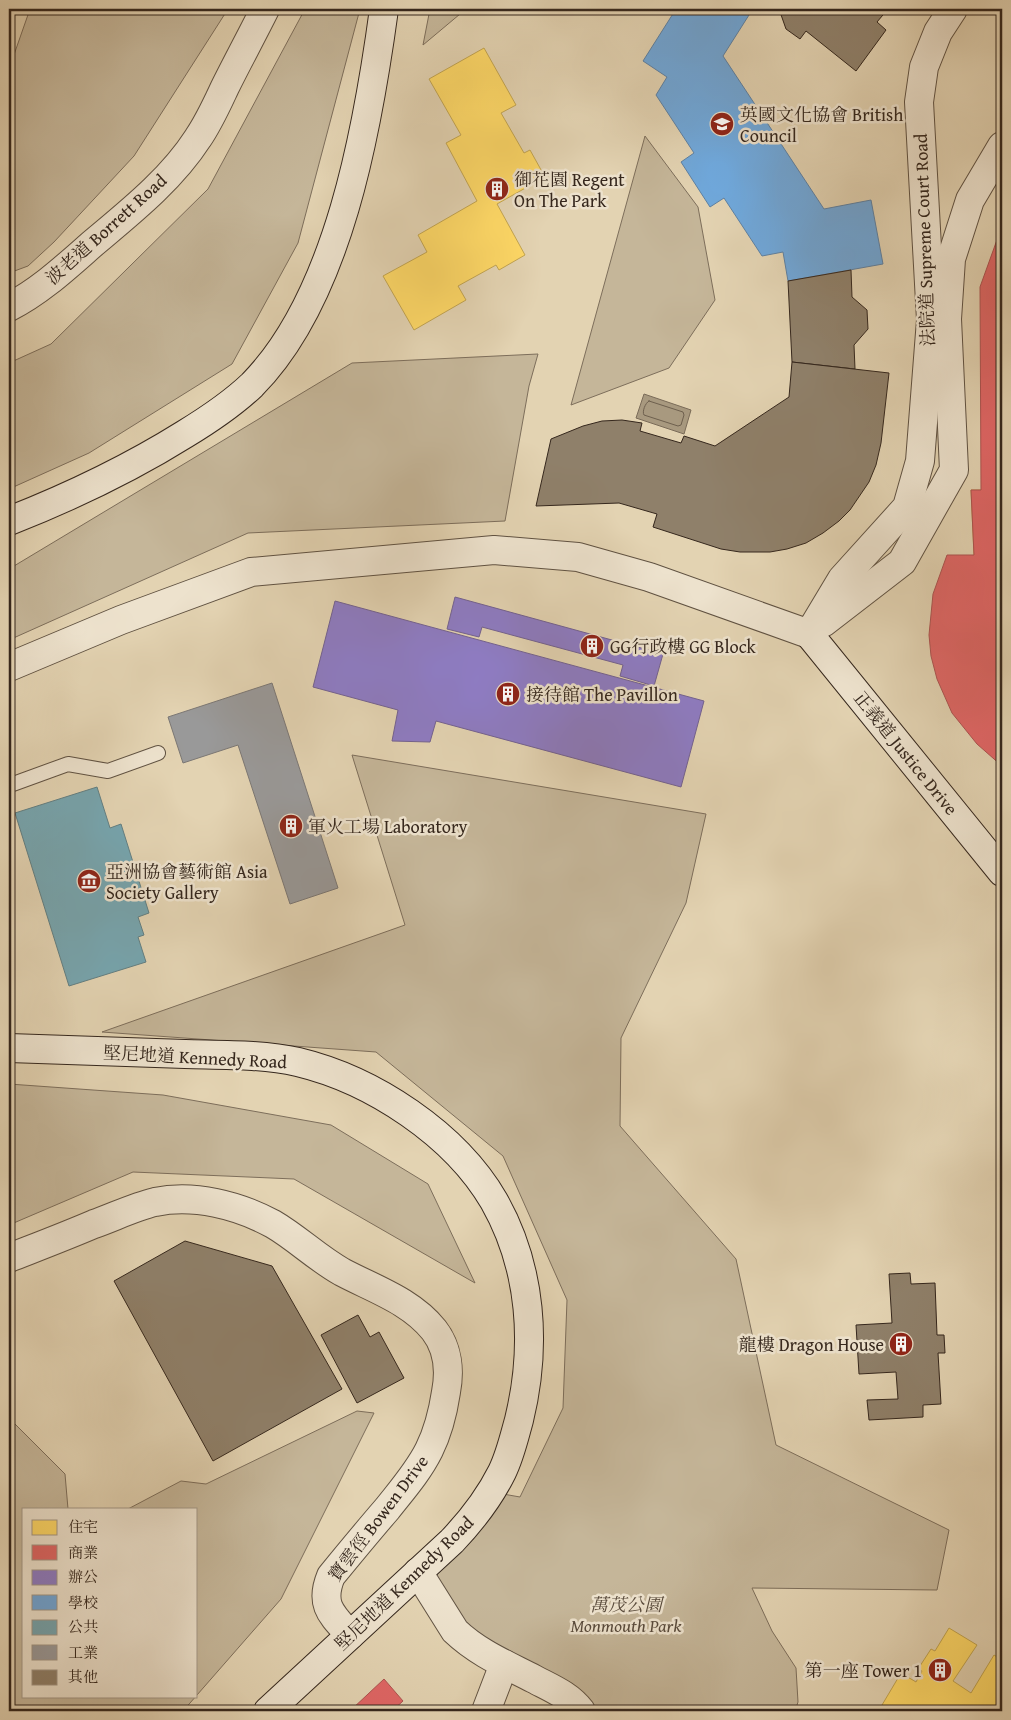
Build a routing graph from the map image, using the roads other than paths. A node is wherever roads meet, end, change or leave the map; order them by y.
1 (265, 9) edge
2 (384, 9) edge
3 (953, 9) edge
4 (1002, 146) edge
5 (9, 307) edge
6 (9, 521) edge
7 (809, 634) junction
8 (9, 667) edge
9 (158, 753) dead end
10 (9, 783) edge
11 (1002, 872) edge
12 (9, 1048) edge
13 (9, 1258) edge
14 (418, 1572) junction
15 (350, 1635) junction
16 (504, 1664) junction
17 (268, 1711) edge
18 (486, 1711) edge
19 (581, 1711) edge

1 - 5 street, 波老道 Borrett Road
2 - 6 street
3 - 7 street, 法院道 Supreme Court Road
4 - 7 street, 法院道 Supreme Court Road
7 - 8 street
7 - 11 street, 正義道 Justice Drive
9 - 10 lane
12 - 14 street, 堅尼地道 Kennedy Road
13 - 15 street, 寶雲徑 Bowen Drive
14 - 15 street, 堅尼地道 Kennedy Road
14 - 16 street
15 - 17 street, 堅尼地道 Kennedy Road
16 - 18 street
16 - 19 street

